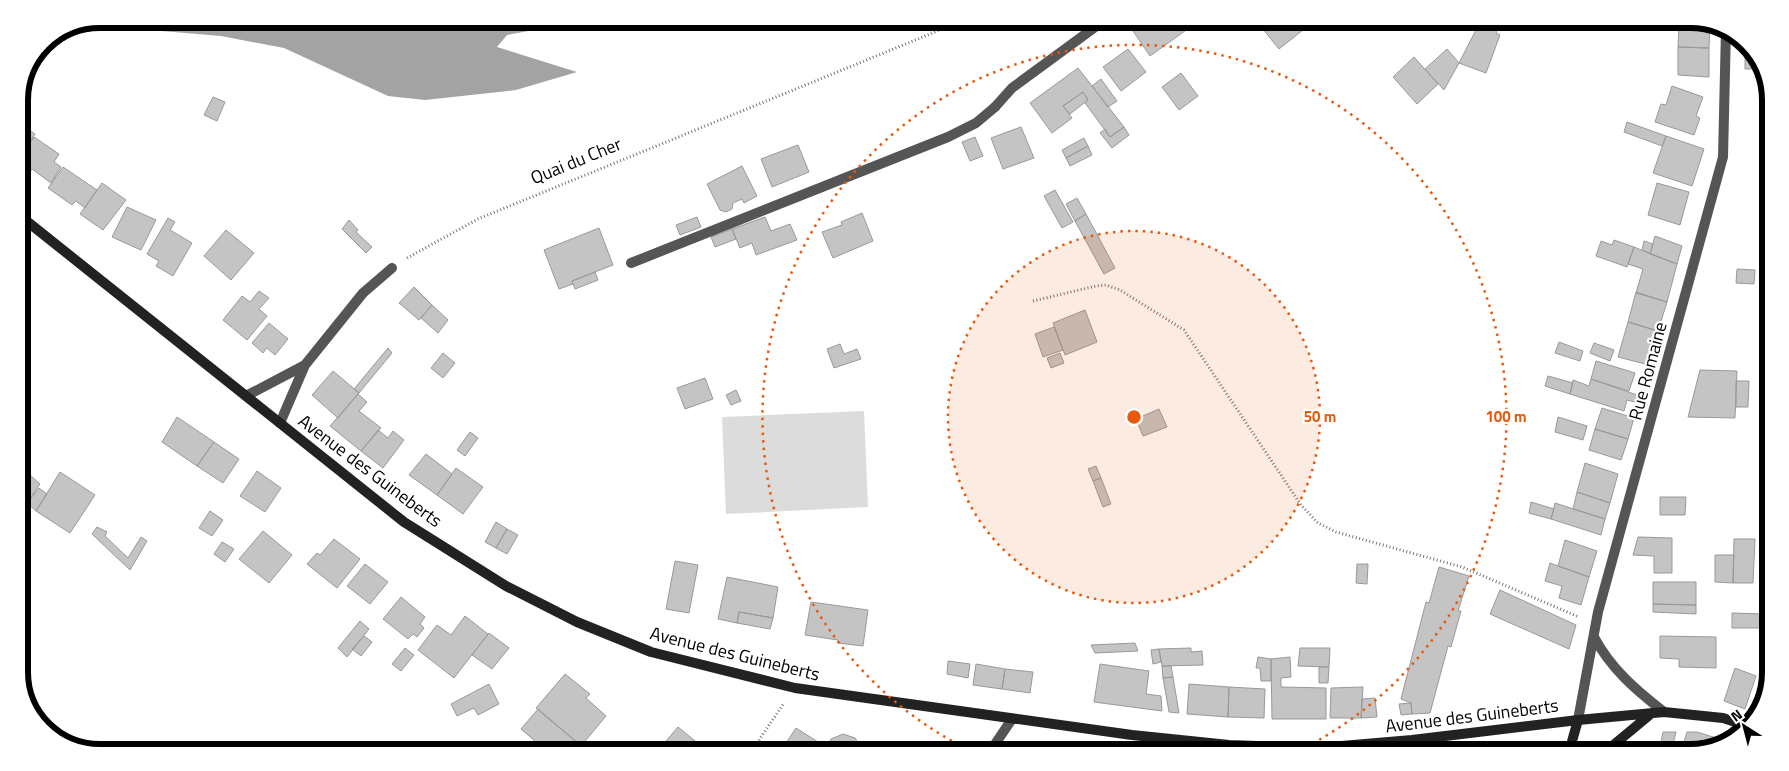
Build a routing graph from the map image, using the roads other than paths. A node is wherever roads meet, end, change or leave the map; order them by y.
1 (1095, 27) edge
2 (1726, 37) edge
3 (28, 222) edge
4 (631, 263) dead end
5 (392, 268) road end
6 (305, 365) junction
7 (246, 396) junction
8 (280, 423) junction
9 (1594, 637) junction
10 (1664, 712) junction
11 (1652, 713) junction
12 (1012, 719) junction
13 (1578, 720) junction
14 (1740, 723) edge
15 (1412, 740) junction
16 (995, 744) edge
17 (1219, 744) edge
18 (1365, 744) edge
19 (1430, 744) edge
20 (1571, 744) edge
21 (1615, 744) edge

1 - 4 street
2 - 9 street, Rue Romaine
3 - 7 street, Avenue des Guineberts
5 - 6 street
6 - 7 street
6 - 8 street
7 - 8 street, Avenue des Guineberts
8 - 12 street, Avenue des Guineberts
9 - 10 street
9 - 13 street, Rue Romaine
10 - 11 street, Avenue des Guineberts
10 - 14 street, Avenue des Guineberts
11 - 13 street, Avenue des Guineberts
11 - 21 street
12 - 16 street
12 - 17 street, Avenue des Guineberts
13 - 15 street, Avenue des Guineberts
13 - 20 street
15 - 18 street, Avenue des Guineberts
15 - 19 street

